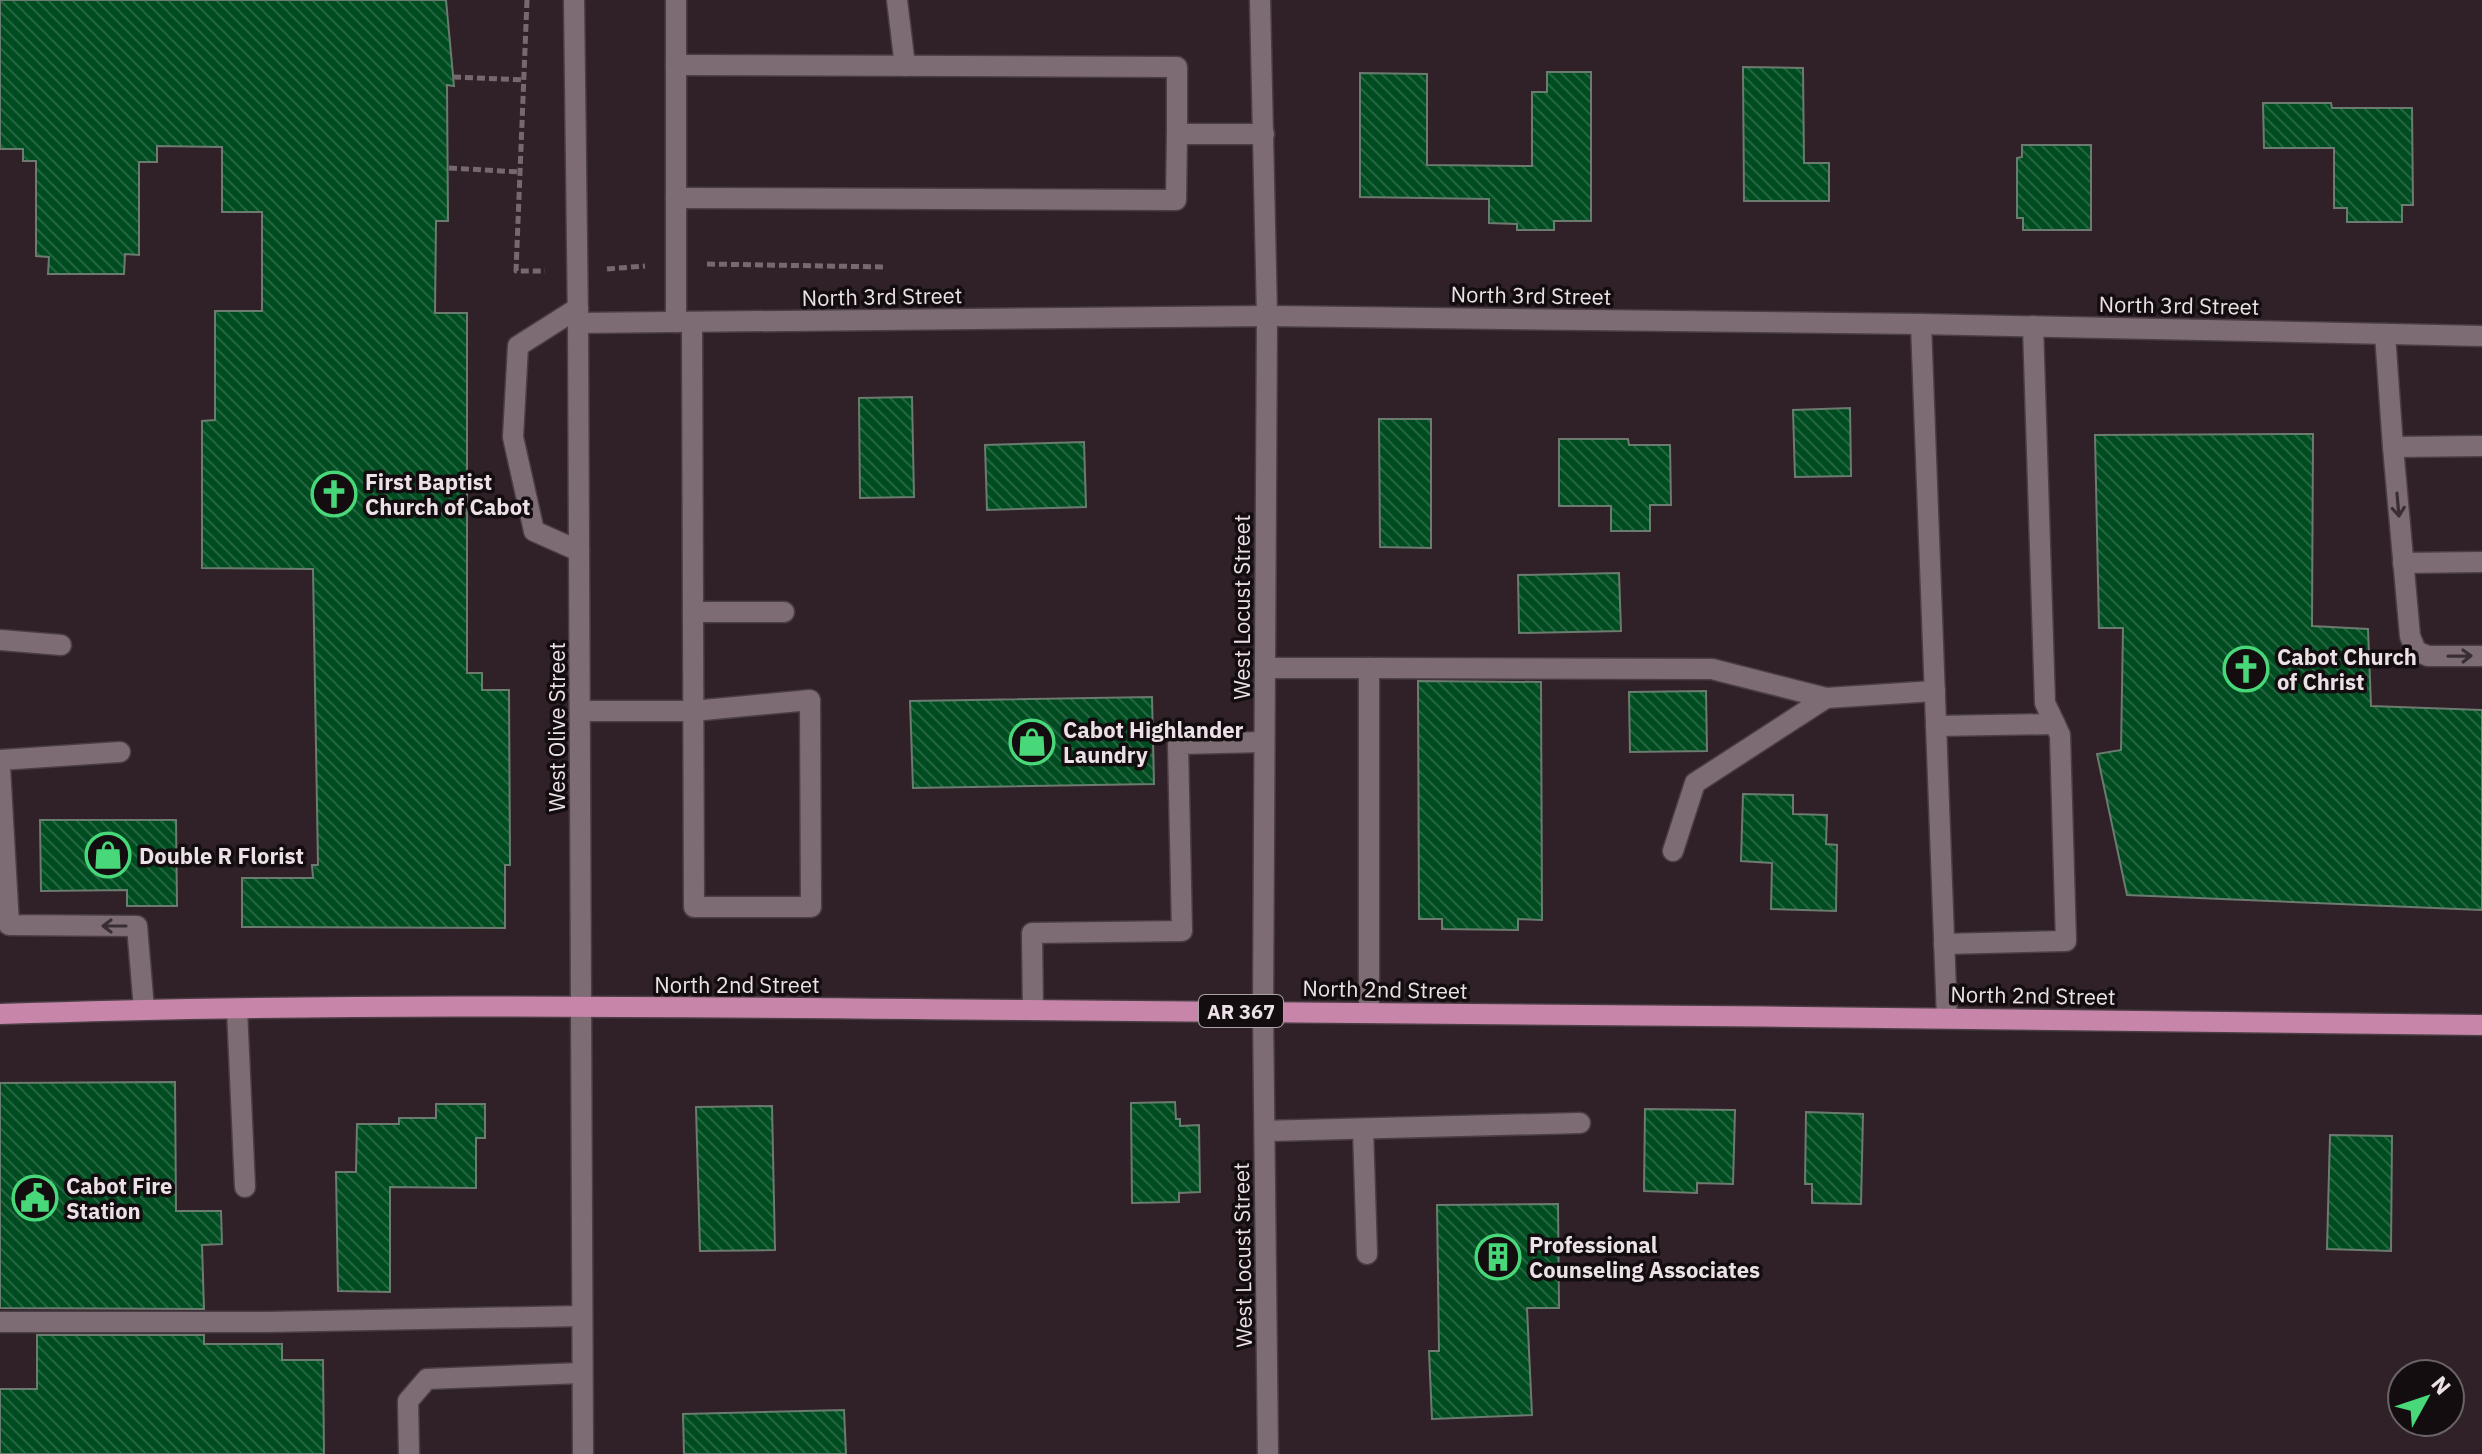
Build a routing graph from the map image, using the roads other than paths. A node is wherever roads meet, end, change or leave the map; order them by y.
1 (574, 0) edge
2 (676, 0) edge
3 (897, 0) edge
4 (1260, 0) edge
5 (676, 65) junction
6 (905, 66) junction
7 (1177, 134) junction
8 (1264, 134) junction
9 (676, 198) junction
10 (578, 315) junction
11 (1267, 316) junction
12 (684, 322) junction
13 (1921, 324) junction
14 (2033, 326) junction
15 (2385, 334) junction
16 (2482, 336) edge
17 (2482, 446) edge
18 (2393, 447) junction
19 (579, 551) junction
20 (2482, 562) edge
21 (2403, 563) junction
22 (693, 612) junction
23 (784, 612) dead end
24 (0, 640) edge
25 (61, 645) dead end
26 (2482, 656) edge
27 (1265, 668) junction
28 (1369, 668) junction
29 (1935, 691) junction
30 (1826, 698) junction
31 (580, 711) junction
32 (693, 711) junction
33 (2055, 724) junction
34 (1936, 726) junction
35 (1264, 742) junction
36 (120, 752) dead end
37 (0, 760) edge
38 (0, 767) edge
39 (1673, 851) dead end
40 (1944, 944) junction
41 (582, 1007) junction
42 (144, 1009) junction
43 (237, 1009) junction
44 (1033, 1010) junction
45 (1263, 1011) junction
46 (1369, 1012) junction
47 (0, 1014) edge
48 (1947, 1018) junction
49 (2482, 1025) edge
50 (1580, 1123) dead end
51 (1363, 1129) junction
52 (1265, 1131) junction
53 (245, 1187) dead end
54 (1367, 1254) dead end
55 (580, 1316) junction
56 (0, 1322) edge
57 (582, 1373) junction
58 (409, 1454) edge
59 (583, 1454) edge
60 (1268, 1454) edge

1 - 10 street, West Olive Street
2 - 5 street
3 - 6 street
4 - 8 street, West Locust Street
5 - 6 street
5 - 9 street
6 - 7 street
7 - 8 street
7 - 9 street
8 - 11 street, West Locust Street
9 - 12 street
10 - 12 street, North 3rd Street
10 - 19 street, West Olive Street
10 - 19 street
11 - 12 street, North 3rd Street
11 - 13 street, North 3rd Street
11 - 27 street, West Locust Street
12 - 22 street
13 - 14 street, North 3rd Street
13 - 29 street
14 - 15 street, North 3rd Street
14 - 33 street
15 - 16 street, North 3rd Street
15 - 18 street
17 - 18 street
18 -> 21 street
19 - 31 street, West Olive Street
20 - 21 street
21 -> 26 street
22 - 23 street
22 - 32 street
24 - 25 street
27 - 28 street
27 - 35 street, West Locust Street
28 - 30 street
28 - 46 street
29 - 30 street
29 - 34 street
30 - 39 street
31 - 32 street
31 - 41 street, West Olive Street
32 - 32 street
33 - 34 street
33 - 40 street
34 - 40 street
35 - 44 street
35 - 45 street, West Locust Street
36 - 37 street
42 -> 38 street
40 - 48 street
41 - 43 main road, North 2nd Street / AR 367
41 - 44 main road, North 2nd Street / AR 367
41 - 55 street, West Olive Street
42 - 43 main road, North 2nd Street / AR 367
42 - 47 main road, North 2nd Street / AR 367
43 - 53 street
44 - 45 main road, North 2nd Street / AR 367
45 - 46 main road, North 2nd Street / AR 367
45 - 52 street, West Locust Street
46 - 48 main road, North 2nd Street / AR 367
48 - 49 main road, North 2nd Street / AR 367
50 - 51 street
51 - 52 street
51 - 54 street
52 - 60 street, West Locust Street
55 - 56 street
55 - 57 street, West Olive Street
57 - 58 street
57 - 59 street, West Olive Street

